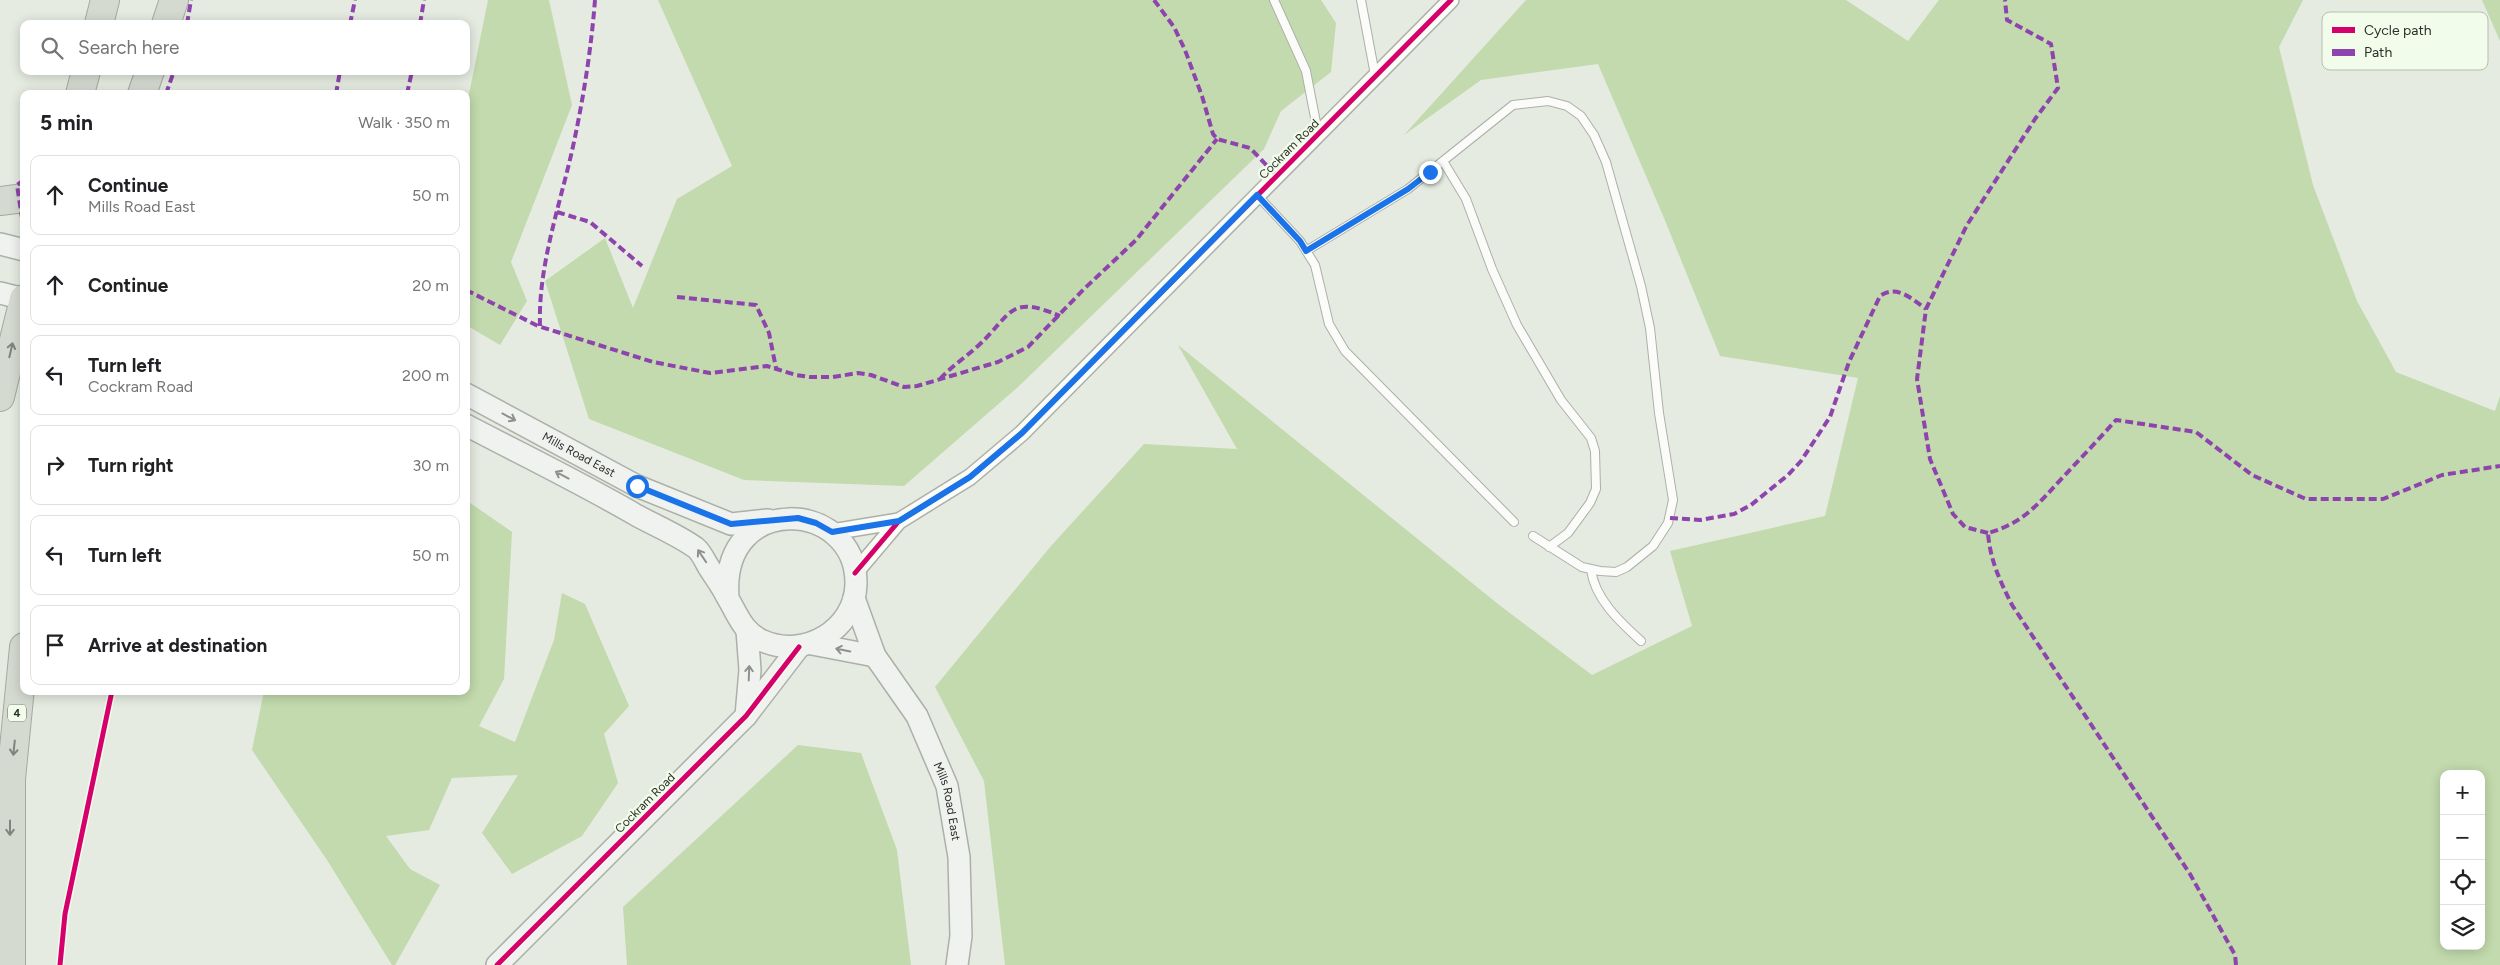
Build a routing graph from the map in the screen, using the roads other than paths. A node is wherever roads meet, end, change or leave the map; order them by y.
1 (105, 0) edge
2 (174, 0) edge
3 (1274, 0) edge
4 (1361, 0) edge
5 (1450, 0) edge
6 (100, 20) edge
7 (167, 20) edge
8 (85, 75) edge
9 (149, 75) edge
10 (1375, 75) junction
11 (81, 90) edge
12 (143, 90) edge
13 (1318, 133) junction
14 (1444, 161) junction
15 (1257, 195) junction
16 (20, 198) edge
17 (0, 201) edge
18 (0, 244) edge
19 (20, 249) edge
20 (1306, 251) junction
21 (0, 293) edge
22 (20, 298) edge
23 (20, 315) edge
24 (470, 396) edge
25 (0, 397) edge
26 (470, 427) edge
27 (779, 519) junction
28 (899, 521) junction
29 (1514, 522) dead end
30 (832, 532) junction
31 (1533, 536) dead end
32 (1549, 547) junction
33 (1591, 569) junction
34 (855, 573) junction
35 (728, 597) junction
36 (854, 598) junction
37 (747, 630) junction
38 (1641, 641) dead end
39 (805, 645) junction
40 (875, 656) junction
41 (20, 688) edge
42 (746, 716) junction
43 (11, 965) edge
44 (497, 965) edge
45 (957, 965) edge

1 - 6 highway
2 - 7 highway
3 - 13 lane
4 - 10 lane
5 - 10 street, Cockram Road
8 - 11 highway
9 - 12 highway
10 - 13 street, Cockram Road
13 - 15 street, Cockram Road
14 - 20 lane
14 - 32 lane
14 - 33 lane
15 - 20 lane
15 - 28 street, Cockram Road
16 - 17 highway
18 - 19 main road
20 - 29 lane
21 - 22 main road
25 -> 23 highway
24 -> 27 main road, Mills Road East
35 -> 26 main road, Mills Road East
27 - 30 main road
27 - 35 main road
28 - 30 street, Cockram Road
28 - 34 street, Cockram Road
30 - 34 main road
31 - 32 lane
32 - 33 lane
33 - 38 lane
34 - 36 main road
35 - 37 main road
36 - 39 main road
36 - 40 main road, Mills Road East
37 - 39 main road
42 -> 37 main road
40 -> 39 main road
39 - 42 main road, Cockram Road
40 - 45 main road, Mills Road East
41 -> 43 highway, 4
42 - 44 main road, Cockram Road

